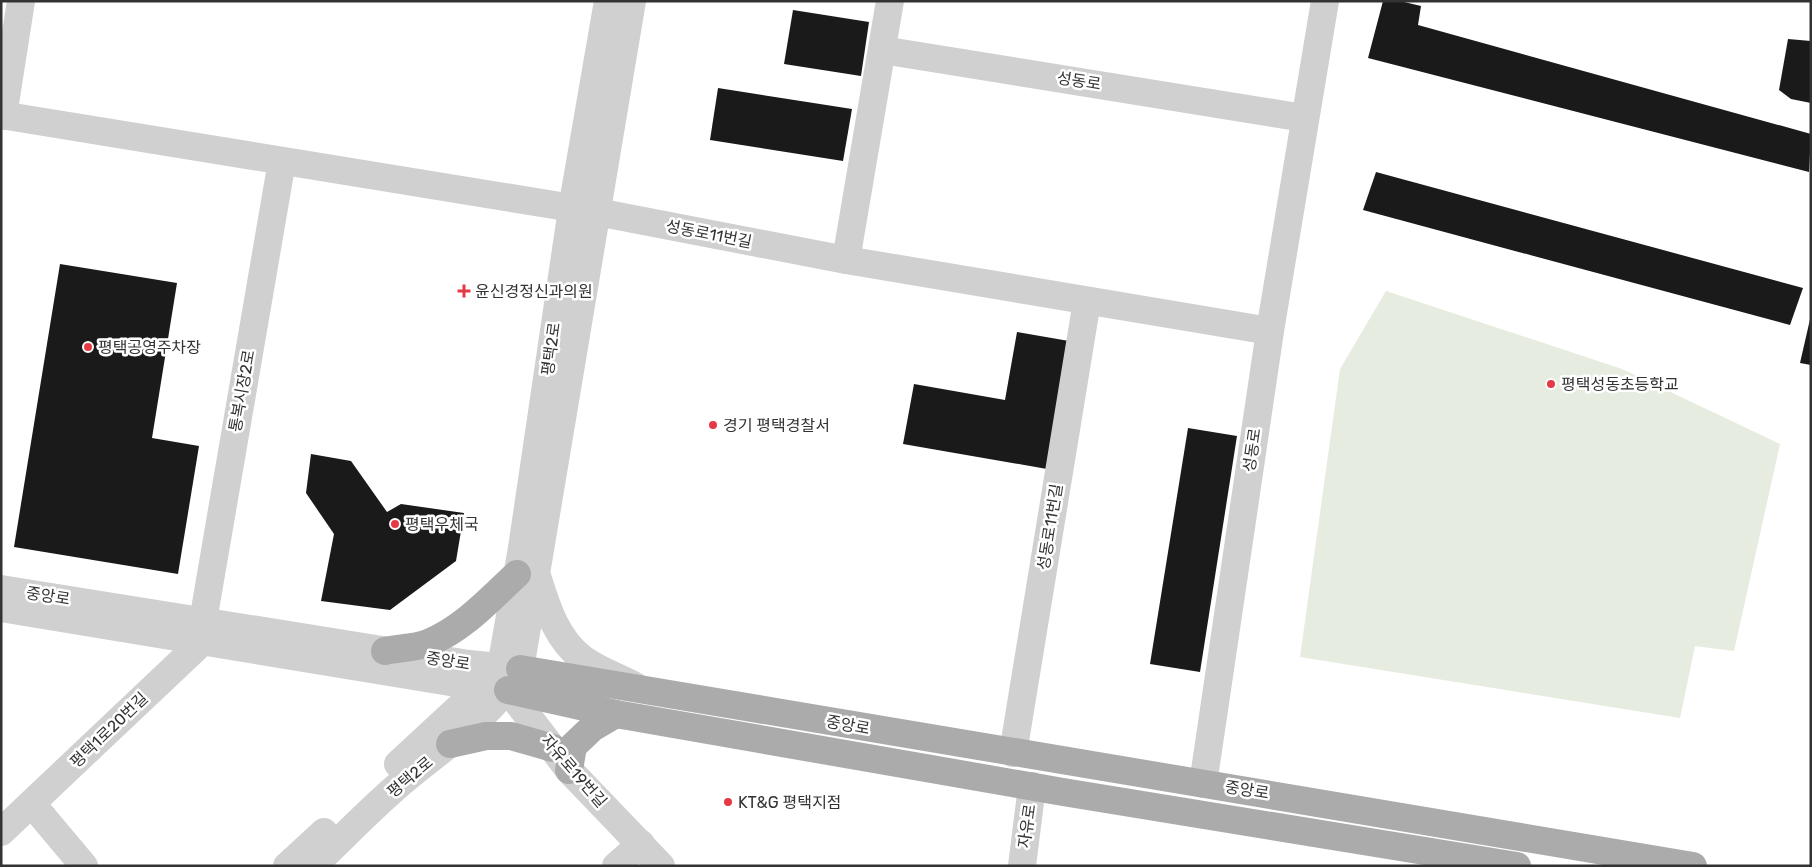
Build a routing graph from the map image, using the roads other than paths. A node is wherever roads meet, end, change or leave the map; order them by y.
1 (21, 1) edge
2 (608, 1) edge
3 (632, 1) edge
4 (890, 1) edge
5 (1325, 1) edge
6 (882, 50) junction
7 (2, 116) edge
8 (1304, 118) junction
9 (282, 161) junction
10 (584, 210) junction
11 (846, 260) junction
12 (1087, 302) junction
13 (1270, 331) junction
14 (526, 574) junction
15 (1, 589) edge
16 (1, 608) edge
17 (202, 632) junction
18 (386, 651) junction
19 (503, 678) junction
20 (643, 690) junction
21 (616, 714) junction
22 (450, 744) junction
23 (553, 748) junction
24 (1013, 753) junction
25 (569, 770) junction
26 (1203, 784) junction
27 (1032, 786) junction
28 (32, 804) junction
29 (1, 832) edge
30 (641, 844) junction
31 (1422, 858) edge
32 (84, 866) edge
33 (287, 866) edge
34 (313, 866) edge
35 (616, 866) edge
36 (661, 866) edge
37 (1022, 866) edge
38 (1517, 866) edge
39 (1693, 866) edge

1 - 7 street
2 - 10 street, 평택2로
3 - 10 street
4 - 6 street
5 - 8 street, 성동로
6 - 8 street, 성동로
6 - 11 street
7 - 9 street
8 - 13 street, 성동로
9 - 10 street
9 - 17 street, 통복시장2로
10 - 11 street, 성동로11번길
10 - 14 street, 평택2로
11 - 12 street, 성동로11번길
12 - 13 street, 성동로11번길
12 - 24 street, 성동로11번길
13 - 26 street, 성동로
14 - 18 main road
14 - 19 street, 평택2로
14 - 20 street
15 - 17 street, 중앙로
16 - 17 street, 중앙로
17 - 18 street, 중앙로
17 - 19 street, 중앙로
17 - 28 street, 평택1로20번길
18 - 19 street, 중앙로
19 - 20 main road, 중앙로
19 - 21 main road, 중앙로
19 - 22 street, 평택2로
19 - 23 street, 자유로19번길
19 - 33 street
20 - 24 main road, 중앙로
21 - 25 main road
21 - 27 main road, 중앙로
22 - 23 main road
22 - 34 street, 평택2로
23 - 25 street, 자유로19번길
24 - 26 main road, 중앙로
25 - 30 street, 자유로19번길
26 - 39 main road, 중앙로
27 - 31 main road, 중앙로
27 - 37 street, 자유로
28 - 29 street, 평택1로20번길
28 - 32 street
30 - 35 street
30 - 36 street, 자유로19번길
31 - 38 main road, 중앙로

